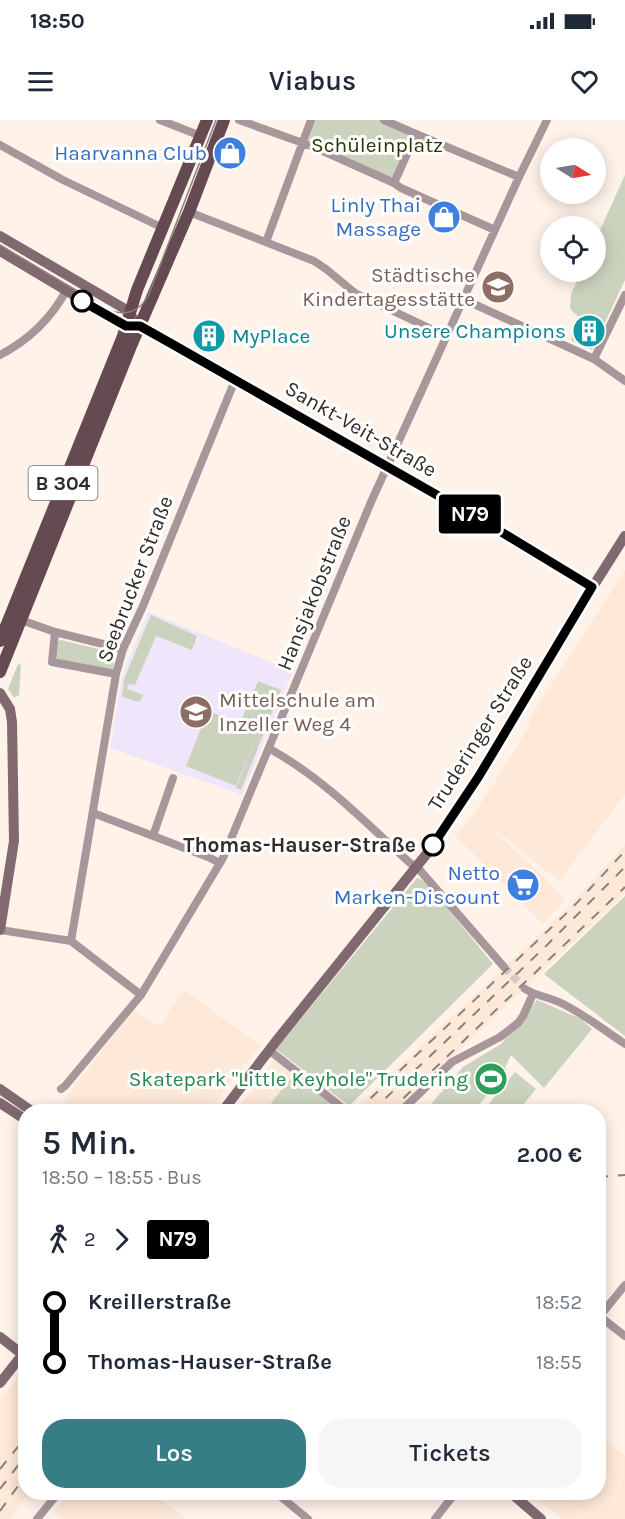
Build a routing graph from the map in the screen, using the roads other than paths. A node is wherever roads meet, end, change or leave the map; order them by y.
1 (160, 120) edge
2 (207, 120) edge
3 (224, 120) edge
4 (239, 120) edge
5 (311, 120) edge
6 (384, 120) edge
7 (547, 120) edge
8 (416, 134) junction
9 (201, 136) junction
10 (302, 143) junction
11 (0, 145) edge
12 (519, 177) junction
13 (394, 183) junction
14 (189, 212) junction
15 (163, 228) junction
16 (495, 230) junction
17 (0, 236) edge
18 (266, 242) junction
19 (0, 252) edge
20 (66, 291) junction
21 (625, 295) edge
22 (463, 299) junction
23 (130, 313) junction
24 (126, 326) junction
25 (140, 326) junction
26 (446, 336) junction
27 (0, 355) edge
28 (594, 359) junction
29 (235, 380) junction
30 (625, 381) edge
31 (387, 467) junction
32 (625, 536) edge
33 (592, 587) junction
34 (10, 616) edge
35 (55, 632) junction
36 (0, 641) edge
37 (123, 649) junction
38 (0, 672) edge
39 (116, 674) junction
40 (0, 693) edge
41 (4, 705) edge
42 (270, 749) junction
43 (173, 778) dead end
44 (93, 813) junction
45 (153, 836) junction
46 (220, 863) junction
47 (417, 867) junction
48 (0, 930) edge
49 (71, 941) junction
50 (504, 967) tunnel mouth
51 (141, 994) junction
52 (625, 1044) edge
53 (269, 1050) junction
54 (0, 1089) edge
55 (61, 1089) dead end
56 (0, 1103) edge
57 (22, 1104) edge
58 (228, 1104) edge
59 (337, 1104) edge
60 (408, 1104) edge
61 (18, 1115) edge
62 (625, 1285) edge
63 (606, 1307) edge
64 (606, 1321) edge
65 (625, 1336) edge
66 (0, 1337) edge
67 (18, 1348) edge
68 (18, 1360) edge
69 (0, 1383) edge
70 (52, 1500) edge
71 (285, 1500) edge
72 (450, 1500) edge
73 (519, 1500) edge
74 (37, 1519) edge
75 (308, 1519) edge
76 (435, 1519) edge
77 (541, 1519) edge

1 - 9 street
2 - 9 main road, B 304
3 - 14 main road, B 304
4 - 10 street
5 - 10 street
6 - 8 street
7 - 12 street, Hansjakobstraße
8 - 12 street
8 - 13 street
9 - 15 main road, B 304
10 - 13 street
10 - 18 street
11 - 15 street
12 - 16 street, Hansjakobstraße
13 - 16 street
14 - 18 street
14 - 25 main road, B 304
15 - 23 main road, B 304
16 - 22 street, Hansjakobstraße
17 - 23 street, Sankt-Veit-Straße
18 - 26 street
19 - 20 street
20 - 24 street
20 - 27 street
21 - 28 street
22 - 26 street, Hansjakobstraße
22 - 28 street
23 - 24 main road, B 304
23 - 25 street, Sankt-Veit-Straße
24 - 25 street, Sankt-Veit-Straße
24 - 34 main road, B 304
25 - 29 street, Sankt-Veit-Straße
25 - 34 main road, B 304
26 - 31 street, Hansjakobstraße
28 - 30 street
29 - 31 street, Sankt-Veit-Straße
29 - 37 street, Seebrucker Straße
31 - 33 street, Sankt-Veit-Straße
31 - 42 street, Hansjakobstraße
32 - 33 street, Truderinger Straße
33 - 47 street, Truderinger Straße
34 - 35 street
34 - 36 main road, B 304
34 - 38 main road, B 304
35 - 37 street
35 - 39 street
37 - 39 street, Seebrucker Straße
39 - 44 street, Seebrucker Straße
40 - 41 street
41 - 48 street
42 - 46 street, Hansjakobstraße
42 - 47 street
43 - 45 street
44 - 45 street
44 - 49 street, Seebrucker Straße
45 - 46 street
46 - 51 street, Hansjakobstraße
47 - 50 street
47 - 53 street, Truderinger Straße
48 - 49 street
49 - 51 street
51 - 55 street, Hansjakobstraße
52 - 60 street
53 - 58 street, Truderinger Straße
53 - 59 street
54 - 57 street
56 - 61 street
62 - 63 street
64 - 65 street
66 - 67 street
68 - 69 street
70 - 74 street
71 - 75 street
72 - 76 street
73 - 77 street

